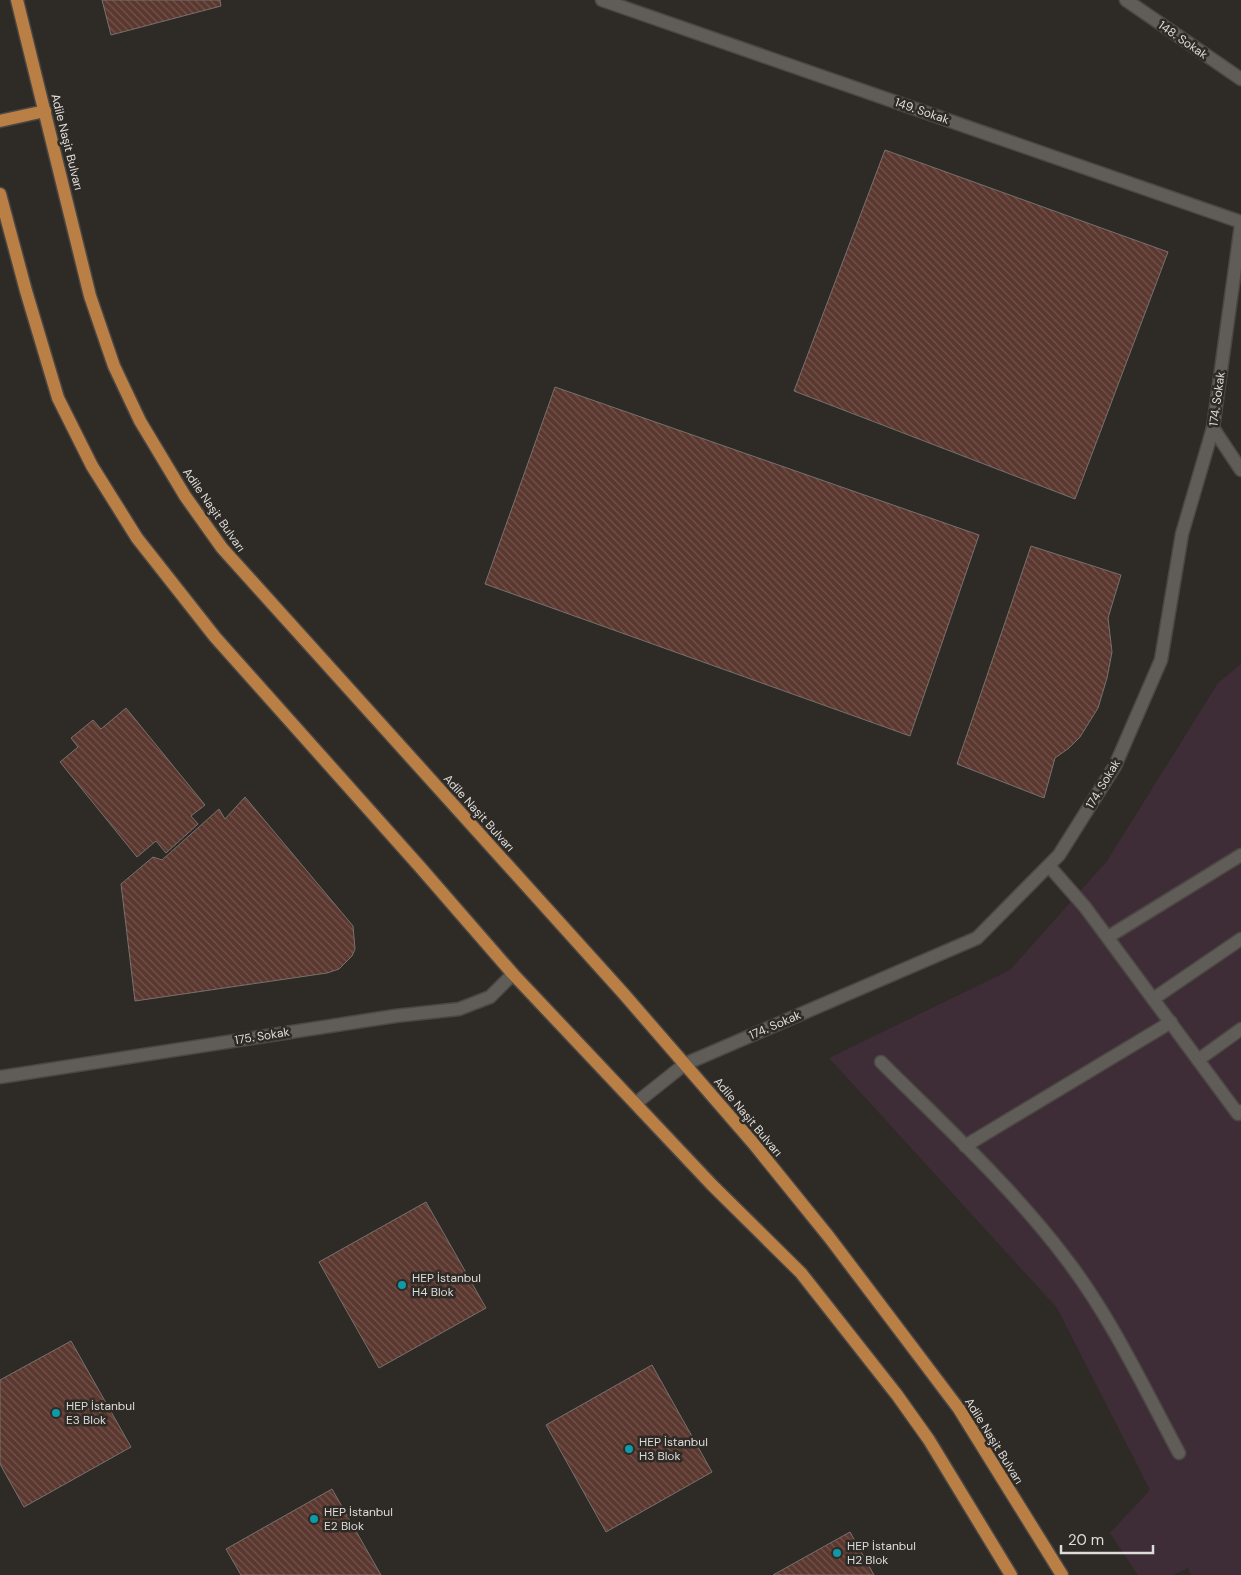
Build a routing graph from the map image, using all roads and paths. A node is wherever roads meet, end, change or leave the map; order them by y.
1 (17, 0) edge
2 (602, 0) edge
3 (1126, 0) edge
4 (1241, 79) edge
5 (45, 111) junction
6 (0, 122) edge
7 (0, 194) edge
8 (1241, 223) edge
9 (1213, 428) junction
10 (1241, 470) edge
11 (1241, 855) edge
12 (1049, 866) junction
13 (1108, 937) junction
14 (1241, 939) edge
15 (513, 974) junction
16 (1153, 999) junction
17 (1171, 1022) junction
18 (1241, 1029) edge
19 (1198, 1060) junction
20 (881, 1062) dead end
21 (685, 1064) junction
22 (0, 1077) edge
23 (636, 1103) junction
24 (1241, 1111) edge
25 (966, 1146) junction
26 (1179, 1453) dead end
27 (1011, 1575) edge
28 (1062, 1575) edge

1 - 5 main road, Adile Naşit Bulvarı
2 - 8 street, 149. Sokak
3 - 4 street, 148. Sokak
5 - 6 main road
5 - 21 main road, Adile Naşit Bulvarı
7 - 15 main road
8 - 9 street, 174. Sokak
9 - 10 street
9 - 12 street, 174. Sokak
11 - 13 street
12 - 13 street
12 - 21 street, 174. Sokak
13 - 16 street
14 - 16 street
15 - 22 street, 175. Sokak
15 - 23 main road
16 - 17 street
17 - 19 street
17 - 25 street
18 - 19 street
19 - 24 street
20 - 25 street
21 - 23 street, 174. Sokak
21 - 28 main road, Adile Naşit Bulvarı
23 - 27 main road
25 - 26 street

